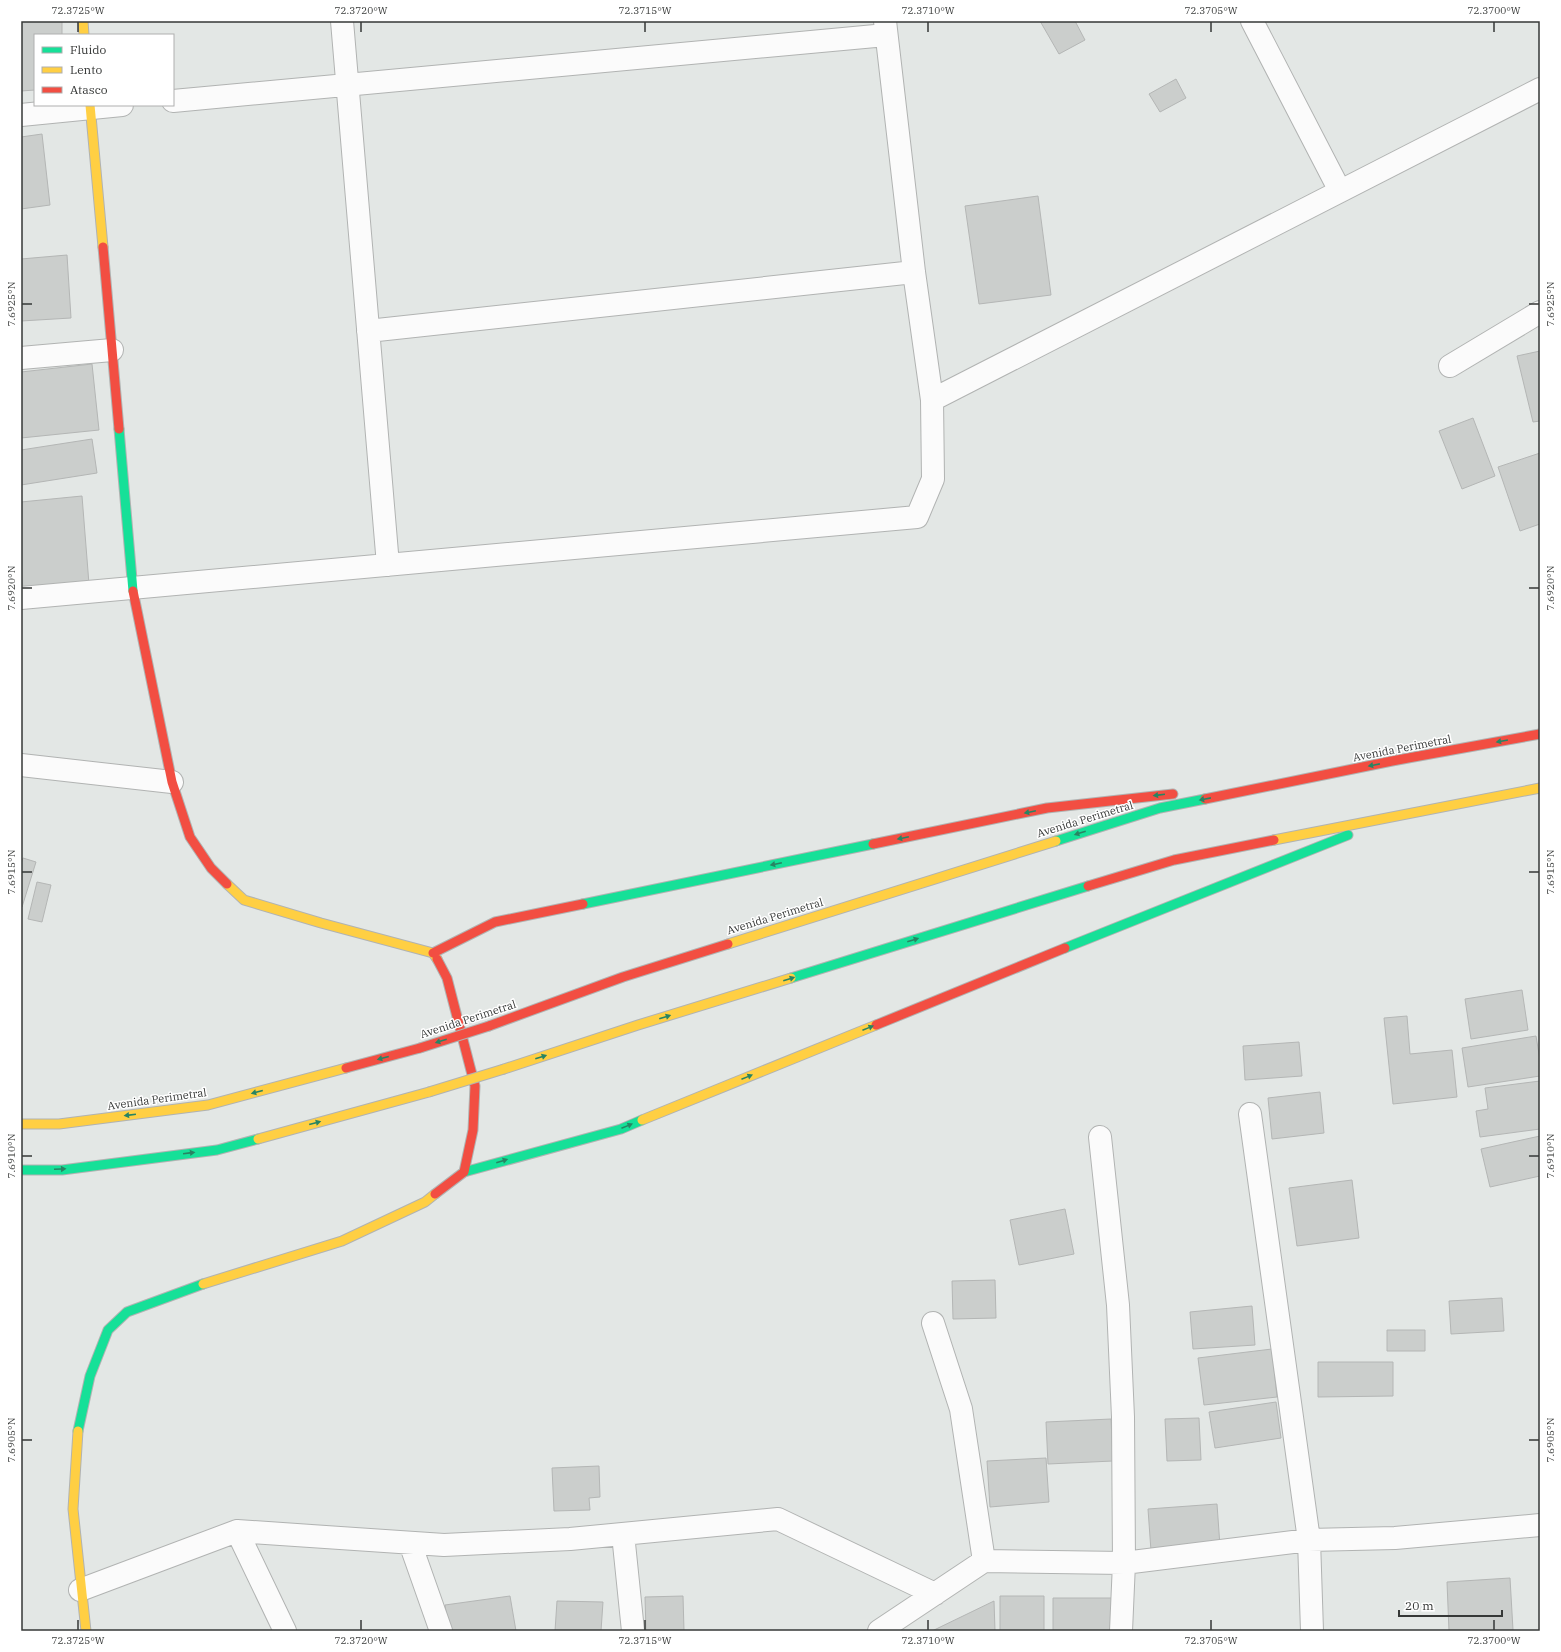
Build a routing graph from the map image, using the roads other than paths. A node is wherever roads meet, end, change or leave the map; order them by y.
1 (83, 21) edge
2 (342, 21) edge
3 (1252, 21) edge
4 (885, 28) edge
5 (84, 34) edge
6 (347, 86) junction
7 (1540, 89) edge
8 (174, 101) edge
9 (90, 106) edge
10 (21, 115) edge
11 (1340, 191) junction
12 (914, 272) junction
13 (1540, 312) edge
14 (368, 331) junction
15 (112, 350) junction
16 (21, 358) edge
17 (1450, 366) dead end
18 (932, 400) junction
19 (388, 565) junction
20 (133, 589) junction
21 (21, 598) edge
22 (1540, 734) edge
23 (21, 765) edge
24 (1309, 778) junction
25 (172, 782) junction
26 (1540, 788) edge
27 (1201, 790) dead end
28 (1186, 792) dead end
29 (1402, 814) junction
30 (433, 953) junction
31 (1250, 1114) dead end
32 (21, 1124) edge
33 (1100, 1137) dead end
34 (21, 1170) edge
35 (464, 1172) junction
36 (933, 1323) dead end
37 (1540, 1525) edge
38 (237, 1531) junction
39 (623, 1534) junction
40 (1308, 1540) junction
41 (410, 1543) junction
42 (984, 1561) junction
43 (1124, 1563) junction
44 (80, 1590) junction
45 (935, 1594) junction
46 (888, 1628) edge
47 (86, 1631) edge
48 (285, 1631) edge
49 (441, 1631) edge
50 (633, 1631) edge
51 (1121, 1631) edge
52 (1312, 1631) edge

1 - 5 main road
2 - 6 street
3 - 11 street
4 - 6 street
4 - 12 street
6 - 8 street
6 - 14 street
7 - 11 street
9 - 10 street
9 - 15 main road
11 - 18 street
12 - 14 street
12 - 18 street
13 - 17 street
14 - 19 street
15 - 16 street
15 - 20 main road
18 - 19 street
19 - 20 street
20 - 21 street
20 - 25 main road
22 -> 24 main road, Avenida Perimetral
23 - 25 street
24 - 27 main road
24 -> 32 main road, Avenida Perimetral, bridge
25 - 30 main road
26 - 29 main road
28 -> 30 main road
34 -> 29 main road, bridge
35 -> 29 main road
30 - 35 main road
31 - 40 street
33 - 43 street
35 - 44 main road
36 - 42 street
37 - 40 street
38 - 41 street
38 - 44 street
38 - 48 street
39 - 41 street
39 - 45 street
39 - 50 street
40 - 43 street
40 - 52 street
41 - 49 street
42 - 43 street
42 - 45 street
43 - 51 street
44 - 47 main road
45 - 46 street

